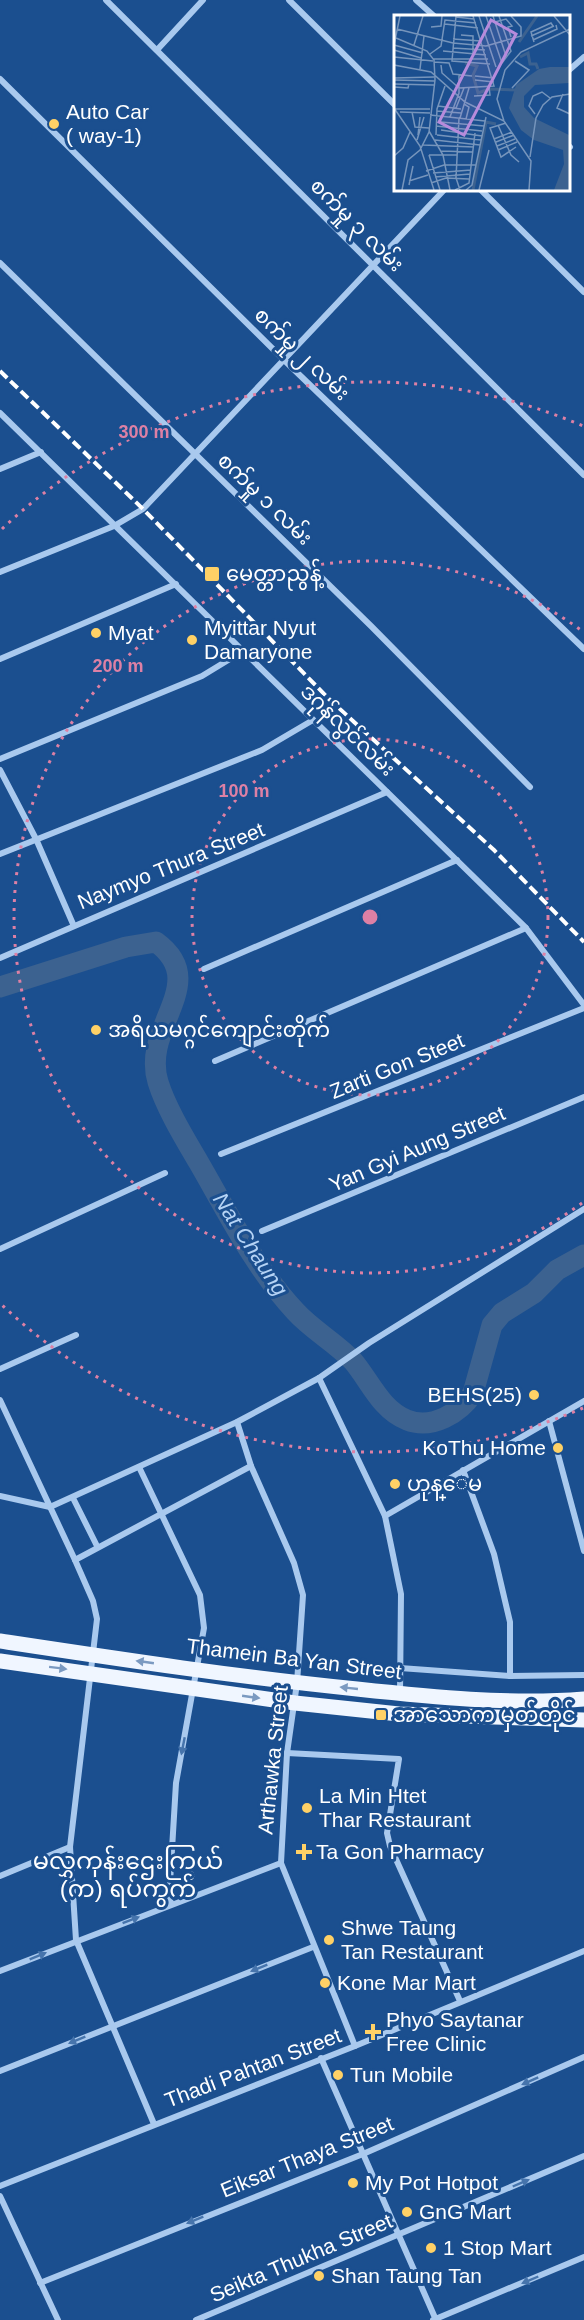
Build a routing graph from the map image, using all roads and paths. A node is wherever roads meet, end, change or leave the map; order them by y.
1 (106, 0) edge
2 (203, 0) edge
3 (289, 0) edge
4 (416, 0) edge
5 (433, 15) edge
6 (157, 50) junction
7 (584, 57) edge
8 (569, 69) edge
9 (0, 79) edge
10 (393, 101) edge
11 (444, 190) edge
12 (481, 190) edge
13 (0, 263) edge
14 (373, 264) junction
15 (584, 292) edge
16 (283, 359) junction
17 (0, 413) edge
18 (41, 452) junction
19 (195, 453) junction
20 (0, 469) edge
21 (584, 475) edge
22 (114, 526) junction
23 (0, 572) edge
24 (176, 584) junction
25 (584, 648) edge
26 (243, 651) junction
27 (0, 659) edge
28 (313, 720) junction
29 (0, 759) edge
30 (0, 770) edge
31 (530, 787) dead end
32 (387, 792) junction
33 (36, 840) junction
34 (0, 854) edge
35 (457, 860) junction
36 (73, 924) junction
37 (526, 928) junction
38 (0, 958) edge
39 (204, 969) dead end
40 (584, 1007) edge
41 (215, 1061) dead end
42 (584, 1097) edge
43 (221, 1154) dead end
44 (165, 1173) dead end
45 (584, 1209) edge
46 (262, 1231) dead end
47 (0, 1249) edge
48 (76, 1335) dead end
49 (0, 1369) edge
50 (319, 1378) junction
51 (0, 1400) edge
52 (584, 1401) edge
53 (549, 1421) junction
54 (237, 1422) junction
55 (251, 1466) junction
56 (139, 1467) junction
57 (463, 1470) junction
58 (0, 1496) edge
59 (73, 1498) junction
60 (50, 1507) junction
61 (162, 1511) junction
62 (385, 1516) junction
63 (97, 1546) junction
64 (584, 1551) edge
65 (75, 1560) junction
66 (0, 1641) edge
67 (92, 1655) junction
68 (0, 1661) edge
69 (400, 1668) junction
70 (197, 1669) junction
71 (89, 1672) junction
72 (584, 1675) edge
73 (510, 1676) junction
74 (297, 1683) junction
75 (195, 1689) junction
76 (400, 1694) junction
77 (584, 1699) edge
78 (295, 1703) junction
79 (584, 1720) edge
80 (287, 1753) junction
81 (70, 1847) junction
82 (281, 1863) junction
83 (0, 1876) edge
84 (172, 1904) junction
85 (76, 1941) junction
86 (313, 1947) junction
87 (584, 1951) edge
88 (0, 1971) edge
89 (460, 2001) junction
90 (111, 2027) junction
91 (355, 2046) junction
92 (584, 2057) edge
93 (321, 2058) junction
94 (0, 2071) edge
95 (154, 2124) junction
96 (363, 2154) junction
97 (584, 2156) edge
98 (0, 2186) edge
99 (0, 2196) edge
100 (399, 2236) junction
101 (584, 2257) edge
102 (40, 2283) junction
103 (58, 2320) edge
104 (196, 2320) edge
105 (435, 2320) edge

1 - 6 street, စက်မှု ၃ လမ်း
2 - 6 street
3 - 10 street
4 - 5 street
6 - 14 street, စက်မှု ၃ လမ်း
7 - 8 street
9 - 16 street, စက်မှု ၂ လမ်း
11 - 14 street
12 - 15 street
13 - 19 street, စက်မှု ၁ လမ်း
14 - 16 street
14 - 21 street, စက်မှု ၃ လမ်း
16 - 19 street
16 - 25 street, စက်မှု ၂ လမ်း
17 - 18 street, ဒဂုန်လွင်လမ်း
18 - 20 street
18 - 22 street, ဒဂုန်လွင်လမ်း
19 - 22 street
19 - 31 street, စက်မှု ၁ လမ်း
22 - 23 street
22 - 24 street, ဒဂုန်လွင်လမ်း
24 - 26 street, ဒဂုန်လွင်လမ်း
24 - 27 street
26 - 28 street, ဒဂုန်လွင်လမ်း
26 - 29 street
28 - 32 street, ဒဂုန်လွင်လမ်း
28 - 33 street
30 - 33 street
32 - 35 street, ဒဂုန်လွင်လမ်း
32 - 36 street, Naymyo Thura Street
33 - 34 street
33 - 36 street
35 - 37 street, ဒဂုန်လွင်လမ်း
35 - 39 street
36 - 38 street, Naymyo Thura Street
37 - 40 street, ဒဂုန်လွင်လမ်း
37 - 41 street
40 - 43 street, Zarti Gon Steet
42 - 46 street, Yan Gyi Aung Street
44 - 47 street
45 - 50 street
48 - 49 street
50 - 54 street
50 - 62 street
51 - 60 street
52 - 53 street
53 - 57 street
53 - 64 street
54 - 55 street, Arthawka Street
54 - 56 street
55 - 61 street
55 - 74 street, Arthawka Street
56 - 59 street
56 - 61 street
57 - 62 street
57 - 73 street
58 - 60 street
59 - 60 street
59 - 63 street
60 - 65 street
61 - 63 street
61 - 70 street
62 - 69 street
63 - 65 street
65 - 67 street
66 - 67 main road, Thamein Ba Yan Street
70 -> 67 main road, Thamein Ba Yan Street
67 - 71 street
68 -> 71 main road
69 - 73 street
69 - 76 street
70 - 74 main road, Thamein Ba Yan Street
70 - 75 street
71 - 75 main road
71 - 81 street
72 - 73 street
76 -> 74 main road, Thamein Ba Yan Street
74 - 78 street, Arthawka Street
75 -> 78 main road
75 -> 84 street
76 - 77 main road, Thamein Ba Yan Street
78 - 79 main road
78 - 80 street, Arthawka Street
80 - 82 street, Arthawka Street
80 - 89 street
81 - 83 street
81 - 85 street
82 - 84 street
82 - 86 street
85 -> 84 street
88 -> 85 street
85 - 90 street
86 -> 90 street
86 - 91 street
87 - 89 street, Thadi Pahtan Street
89 - 91 street, Thadi Pahtan Street
90 -> 94 street
90 - 95 street
91 - 93 street, Thadi Pahtan Street
92 -> 96 street, Eiksar Thaya Street
93 - 95 street, Thadi Pahtan Street
93 - 96 street
95 - 98 street, Thadi Pahtan Street
96 - 100 street
96 -> 102 street, Eiksar Thaya Street
100 -> 97 street, Seikta Thukha Street
99 - 102 street
100 - 104 street, Seikta Thukha Street
100 - 105 street
101 -> 105 street
102 - 103 street

